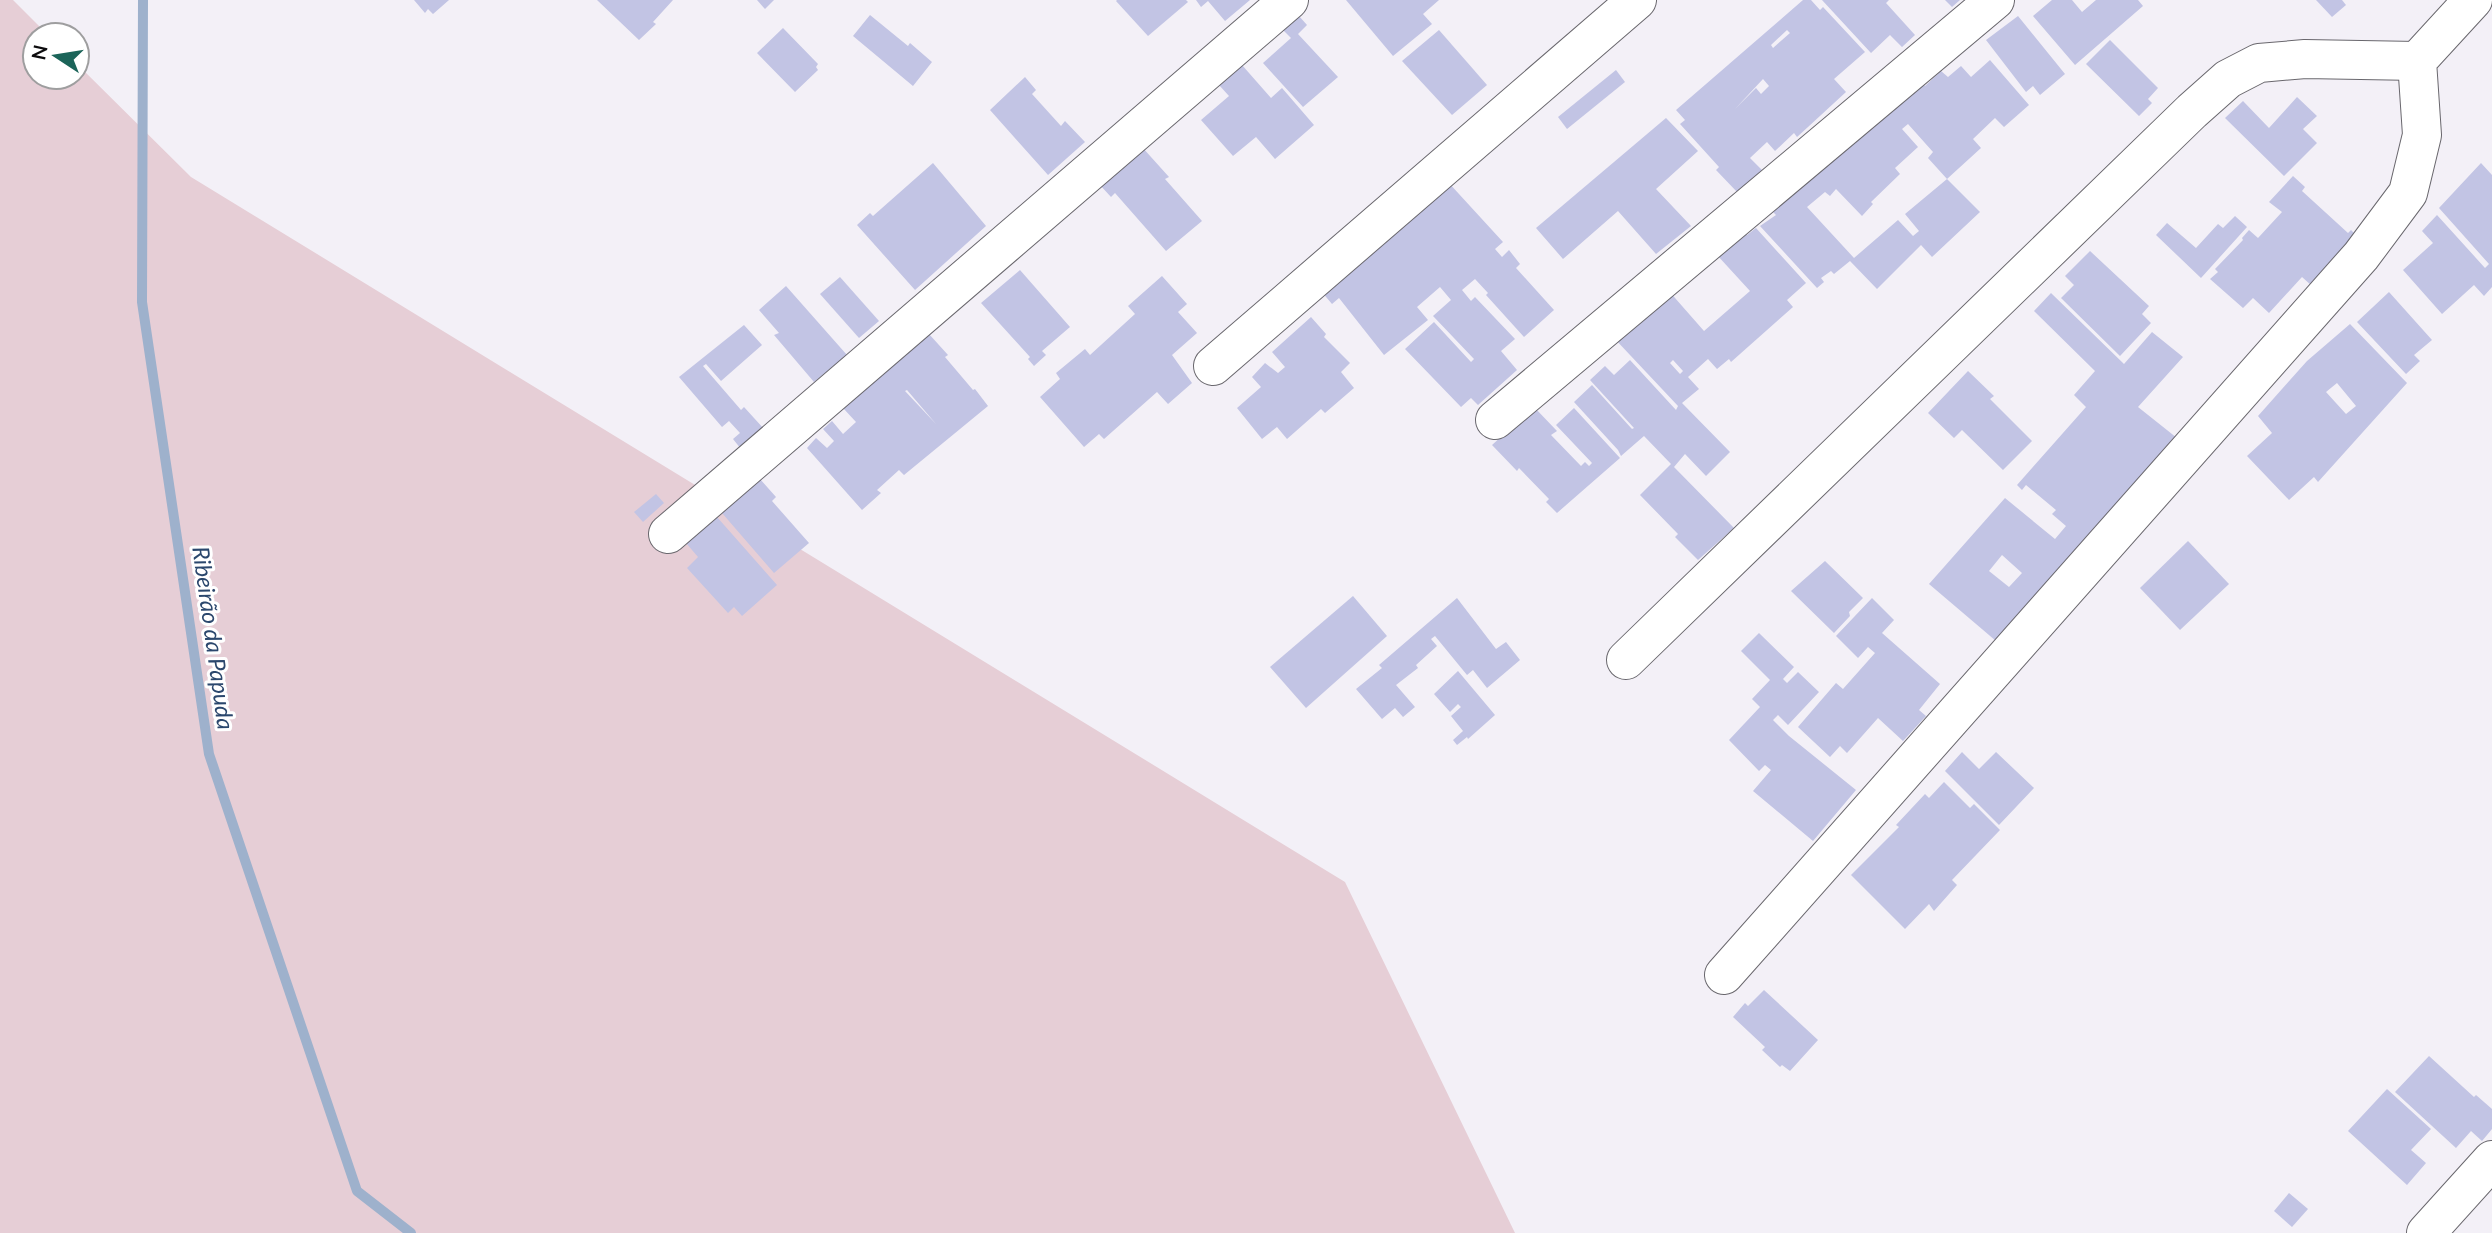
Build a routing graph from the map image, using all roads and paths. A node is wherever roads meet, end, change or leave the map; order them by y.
1 (1289, 0) edge
2 (1637, 0) edge
3 (1994, 0) edge
4 (2473, 0) edge
5 (2417, 61) junction
6 (1213, 366) dead end
7 (1495, 420) dead end
8 (668, 534) dead end
9 (1626, 660) dead end
10 (1724, 975) dead end
11 (2492, 1160) edge
12 (2426, 1233) edge

1 - 8 street
2 - 6 street
3 - 7 street
4 - 5 street
5 - 9 street
5 - 10 street
11 - 12 street

